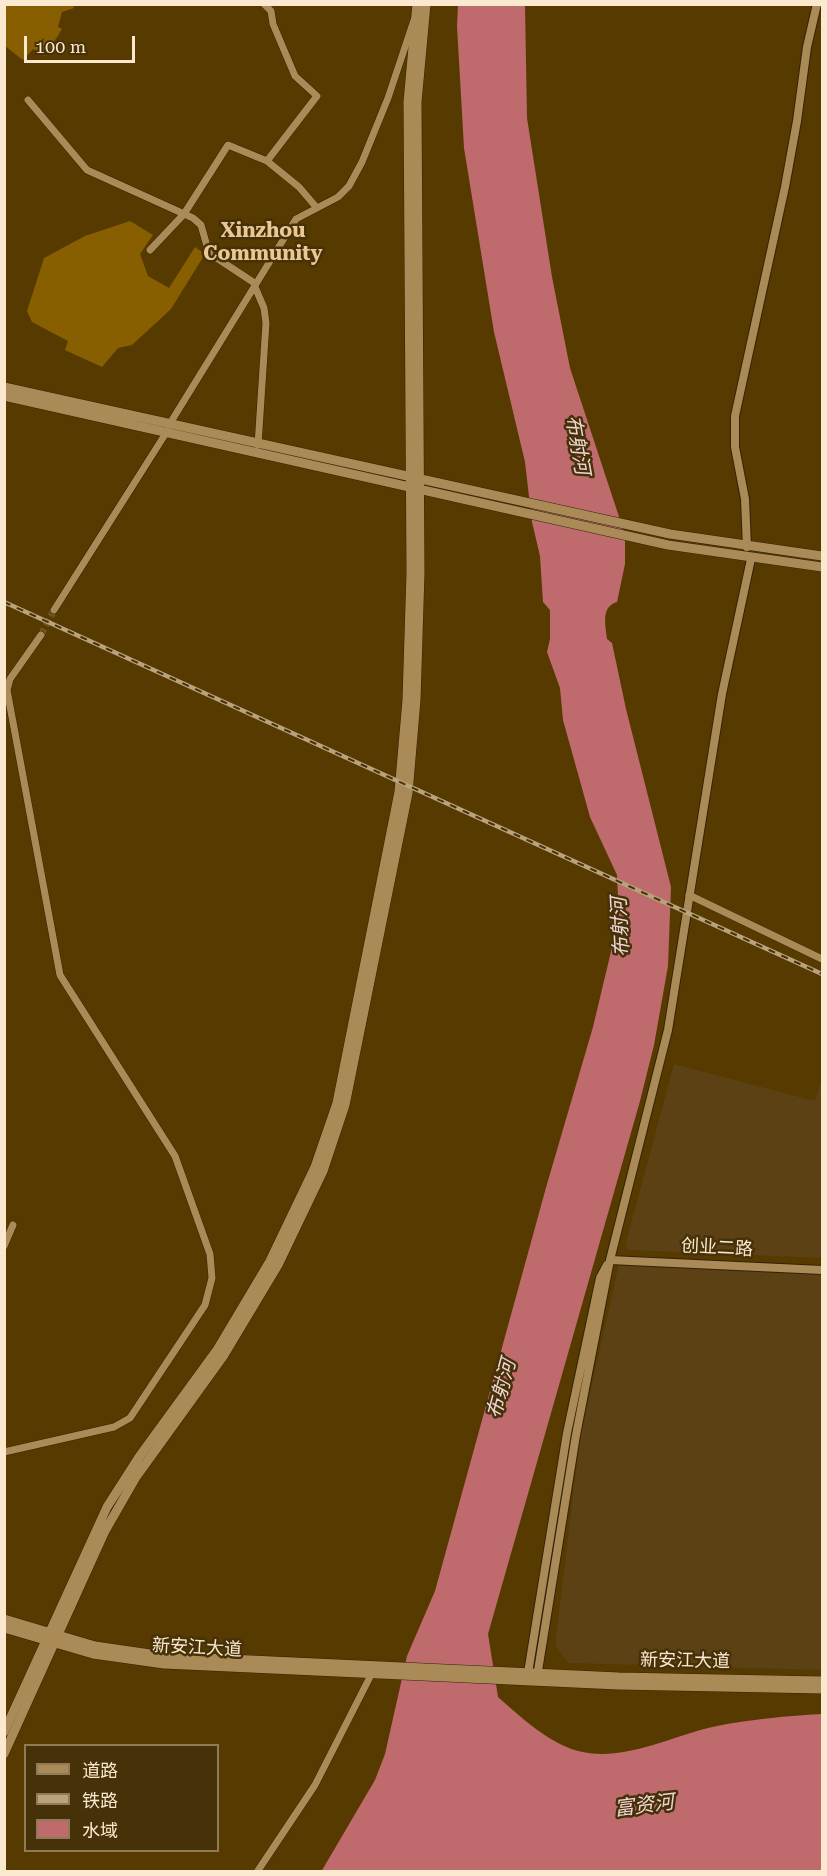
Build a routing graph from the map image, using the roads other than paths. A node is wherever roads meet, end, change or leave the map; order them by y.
1 (264, 4) edge
2 (426, 4) edge
3 (817, 4) edge
4 (417, 10) edge
5 (28, 100) dead end
6 (267, 161) junction
7 (317, 208) junction
8 (184, 214) junction
9 (150, 250) dead end
10 (255, 286) junction
11 (4, 387) edge
12 (4, 396) edge
13 (167, 429) junction
14 (258, 444) junction
15 (415, 484) junction
16 (510, 505) junction
17 (747, 547) junction
18 (822, 556) edge
19 (751, 559) junction
20 (822, 567) edge
21 (54, 610) tunnel mouth
22 (41, 635) tunnel mouth
23 (689, 895) junction
24 (822, 959) edge
25 (13, 1225) dead end
26 (4, 1246) edge
27 (610, 1260) junction
28 (822, 1270) edge
29 (4, 1452) edge
30 (4, 1619) edge
31 (4, 1628) edge
32 (51, 1639) junction
33 (392, 1669) junction
34 (372, 1673) junction
35 (532, 1676) junction
36 (822, 1681) edge
37 (822, 1689) edge
38 (4, 1732) edge
39 (4, 1755) edge
40 (257, 1872) edge

1 - 6 street
2 - 15 main road
3 - 17 street
4 - 7 street
4 - 15 main road
5 - 8 street
6 - 7 street
6 - 8 street
7 - 10 street
8 - 9 street
8 - 10 street
10 - 13 street
10 - 14 street
11 - 13 main road
12 - 13 main road
13 - 14 main road
13 - 15 main road
13 - 21 street
14 - 15 main road
15 - 16 main road
15 - 32 main road
16 - 17 main road
16 - 19 main road
17 - 18 main road
19 - 20 main road
19 - 23 street
22 - 29 street
23 - 24 street
23 - 27 street
25 - 26 street
27 - 28 street, 创业二路
27 - 35 street
30 - 32 main road, 新安江大道
31 - 32 main road, 新安江大道
32 - 33 main road, 新安江大道
32 - 34 main road, 新安江大道
32 - 38 main road
32 - 39 main road
33 - 34 main road, 新安江大道
33 - 35 main road, 新安江大道
34 - 40 street
35 - 36 main road, 新安江大道
35 - 37 main road, 新安江大道

